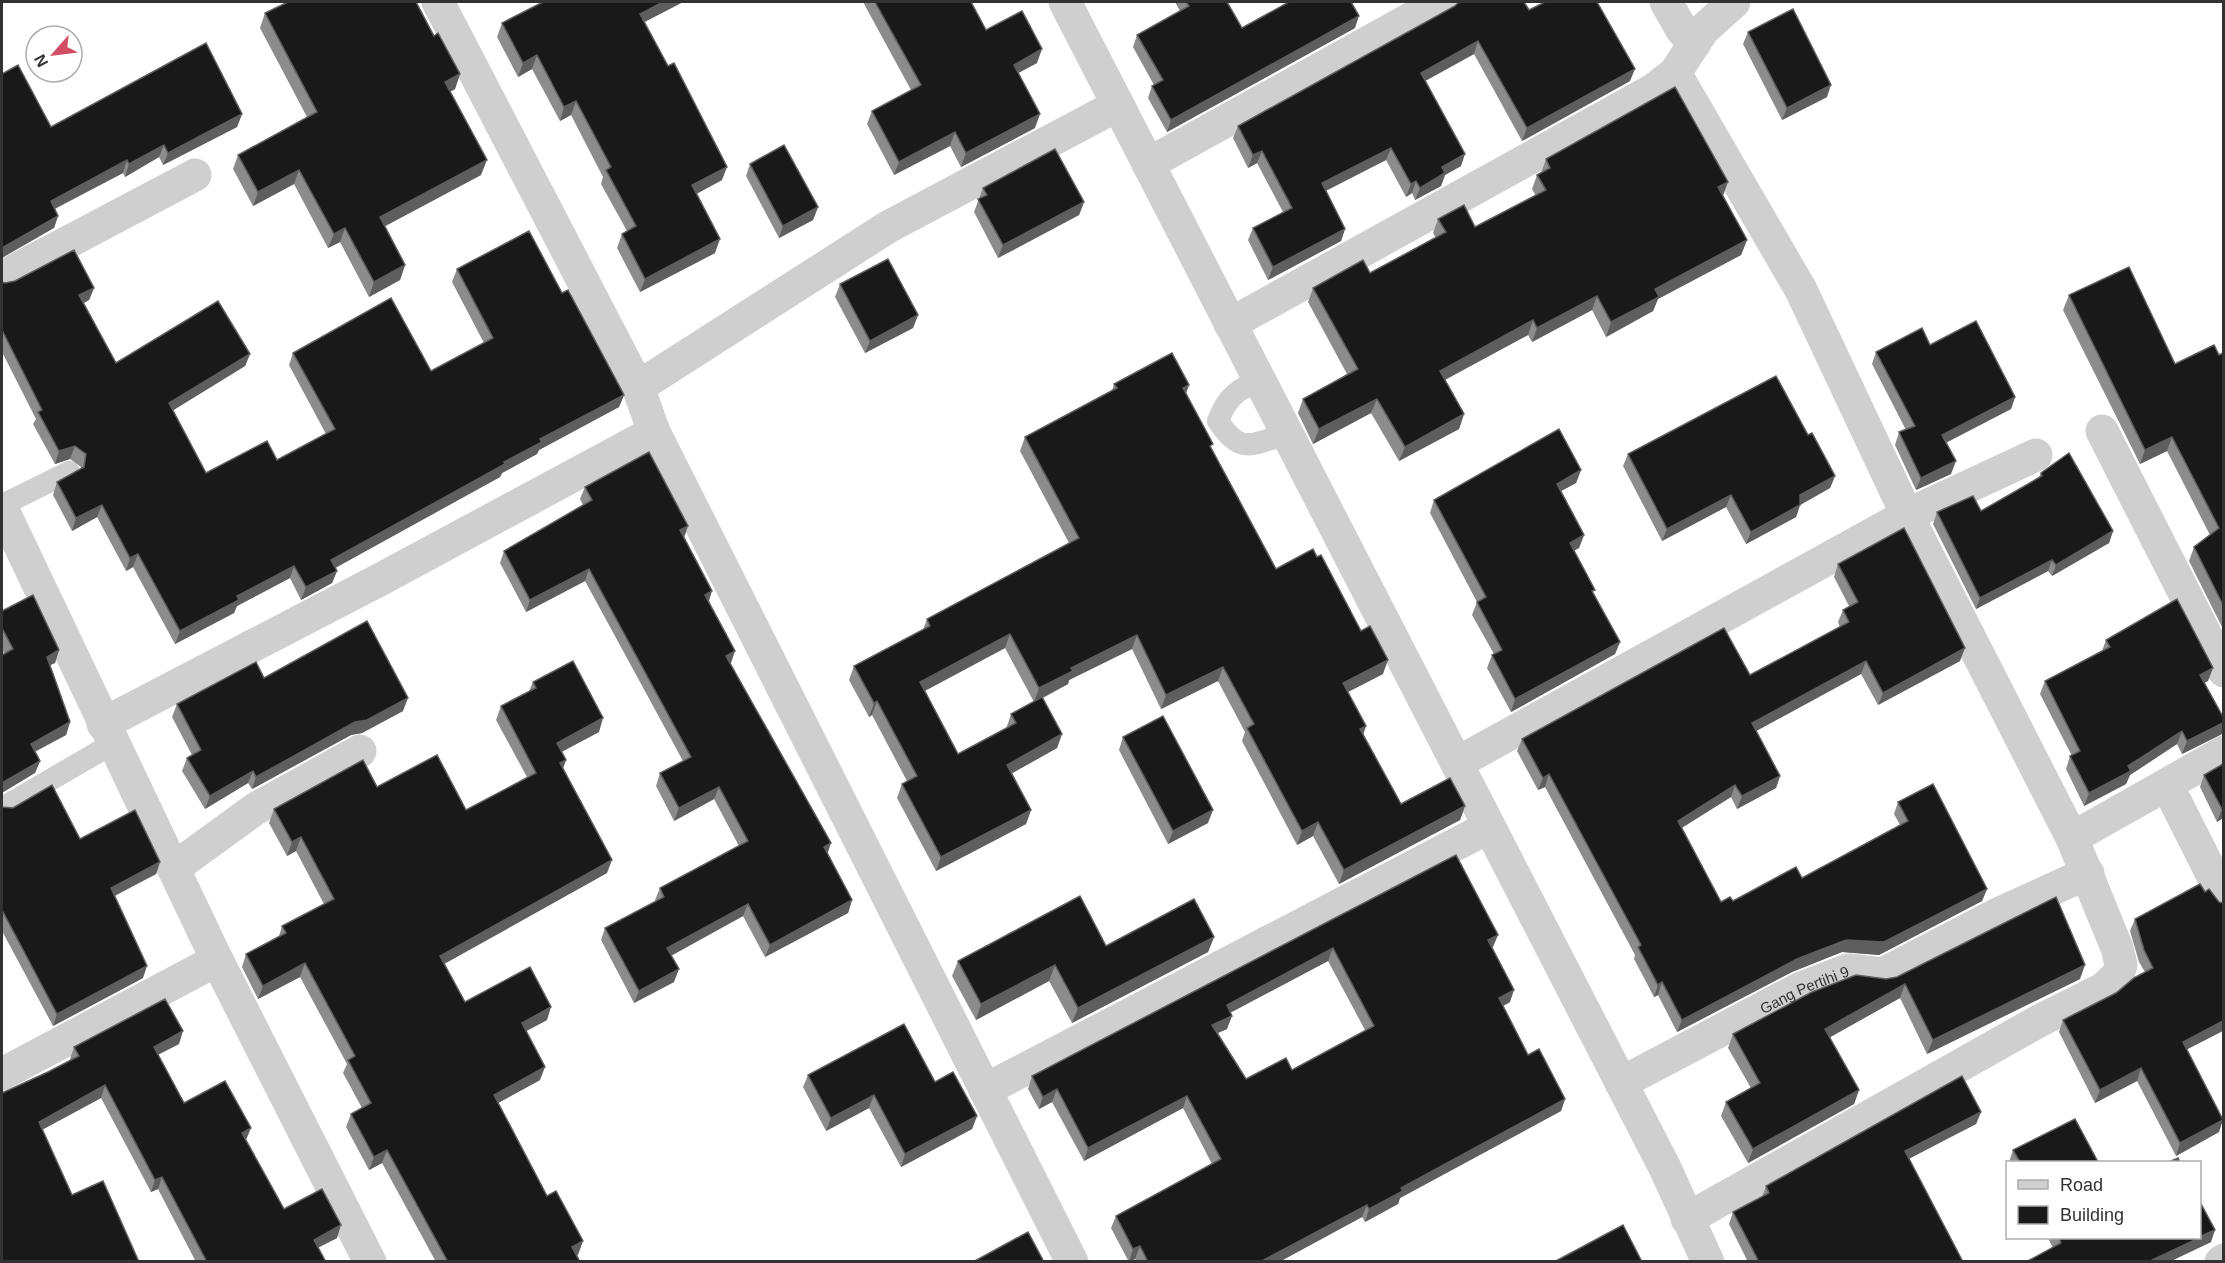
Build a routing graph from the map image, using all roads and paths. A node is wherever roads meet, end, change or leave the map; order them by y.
1 (438, 2) edge
2 (1065, 2) edge
3 (1441, 2) edge
4 (1666, 2) edge
5 (1734, 2) edge
6 (1695, 43) junction
7 (1675, 73) junction
8 (1118, 105) junction
9 (1148, 164) junction
10 (195, 175) dead end
11 (2, 277) edge
12 (1230, 324) junction
13 (1258, 381) junction
14 (638, 387) junction
15 (2102, 431) dead end
16 (654, 432) junction
17 (1285, 434) junction
18 (2036, 455) dead end
19 (69, 472) edge
20 (2, 507) edge
21 (1907, 515) junction
22 (2223, 671) edge
23 (108, 734) junction
24 (360, 751) dead end
25 (2223, 752) edge
26 (1457, 763) junction
27 (2167, 785) junction
28 (2, 808) edge
29 (1489, 827) junction
30 (2072, 838) junction
31 (174, 868) junction
32 (2088, 873) junction
33 (2223, 898) edge
34 (217, 960) junction
35 (2, 1074) edge
36 (1621, 1083) junction
37 (985, 1090) junction
38 (1688, 1220) junction
39 (370, 1262) edge
40 (1072, 1262) edge
41 (1708, 1262) edge

1 - 14 street
2 - 8 street
3 - 9 street
4 - 6 street
5 - 6 street
6 - 7 street
7 - 12 street
7 - 21 street
8 - 9 street
8 - 14 street
9 - 12 street
10 - 11 street
12 - 13 street
13 - 17 street
13 - 17 lane
14 - 16 street
15 - 22 street
16 - 23 street
16 - 37 street
17 - 26 street
18 - 21 street
19 - 20 lane
20 - 23 street
21 - 26 street
21 - 30 street
23 - 28 lane
23 - 31 street
24 - 31 street
25 - 27 street
26 - 29 street
27 - 30 street
27 - 33 street
29 - 36 street
29 - 37 street
30 - 32 street
31 - 34 street
32 - 36 street, Gang Pertihi 9
32 - 38 street
34 - 35 street
34 - 39 street
36 - 38 street
37 - 40 street
38 - 41 street

